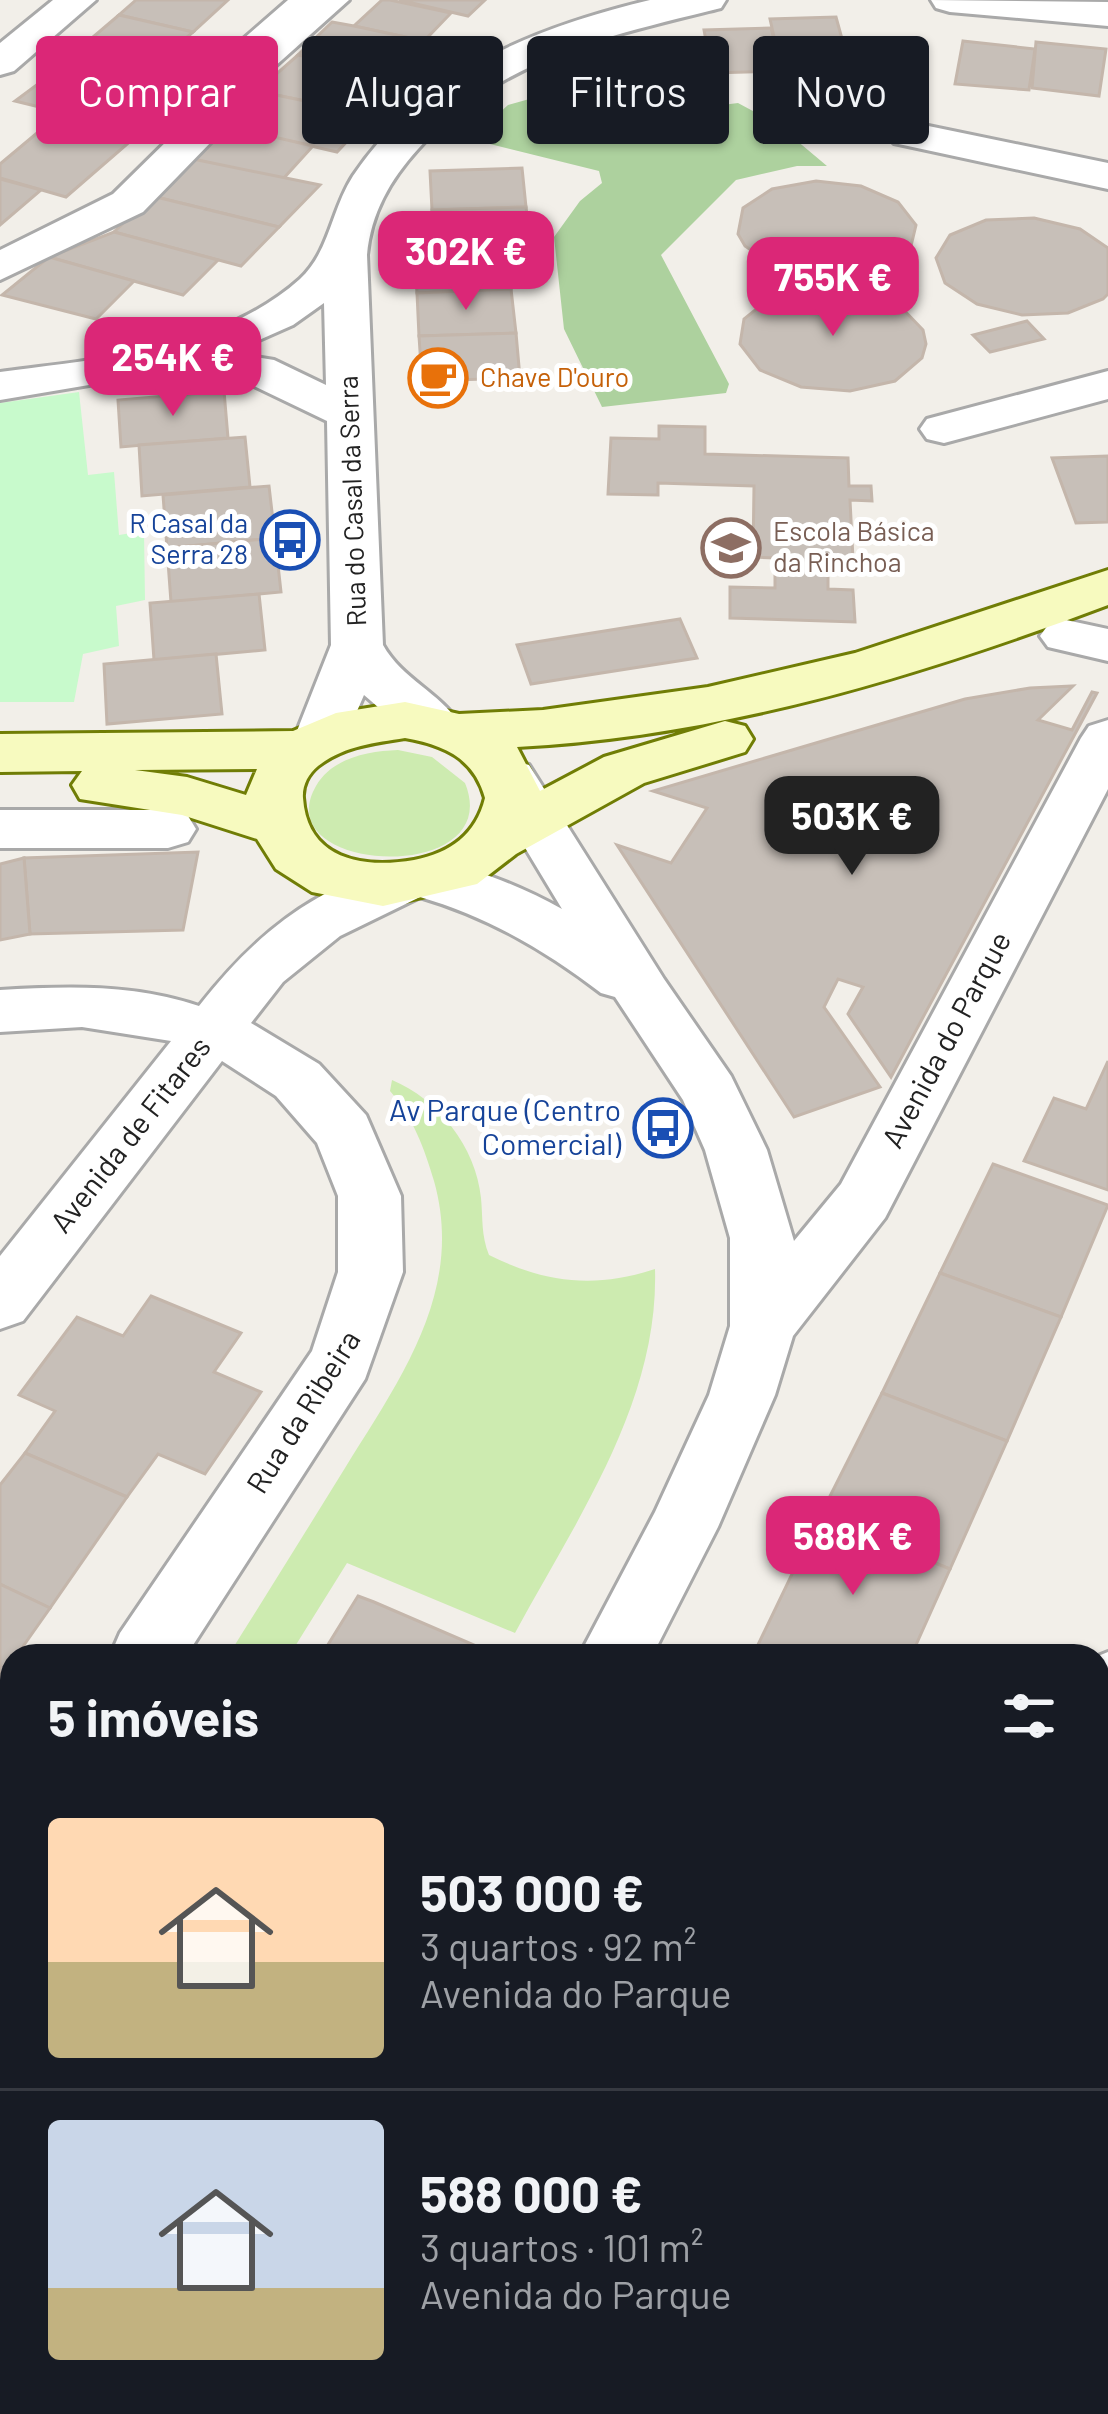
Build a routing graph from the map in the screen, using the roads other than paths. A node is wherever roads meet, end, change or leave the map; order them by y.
1 (76, 0) edge
2 (299, 0) edge
3 (330, 0) edge
4 (707, 0) edge
5 (950, 0) edge
6 (996, 3) edge
7 (1108, 14) edge
8 (258, 36) edge
9 (278, 48) edge
10 (0, 63) edge
11 (929, 138) edge
12 (180, 144) edge
13 (1108, 176) edge
14 (345, 255) junction
15 (0, 267) edge
16 (348, 343) junction
17 (229, 350) junction
18 (1108, 385) edge
19 (0, 386) edge
20 (350, 414) junction
21 (944, 429) dead end
22 (1108, 586) edge
23 (1094, 634) edge
24 (357, 645) junction
25 (447, 728) junction
26 (1108, 737) edge
27 (312, 743) junction
28 (0, 753) edge
29 (0, 787) edge
30 (514, 811) junction
31 (0, 829) edge
32 (168, 829) dead end
33 (285, 840) junction
34 (414, 882) junction
35 (262, 968) junction
36 (643, 994) junction
37 (0, 1011) edge
38 (211, 1034) junction
39 (0, 1303) edge
40 (763, 1326) junction
41 (154, 1644) edge
42 (621, 1644) edge

1 - 10 street
2 - 8 lane
3 - 9 street
4 - 14 street, Rua do Casal da Serra
5 - 6 street
6 - 7 street
11 - 13 street
12 - 15 street
14 - 16 street, Rua do Casal da Serra
14 - 17 street
16 - 17 street
16 - 20 street, Rua do Casal da Serra
17 - 19 street
17 - 20 street
18 - 21 street
20 - 24 street, Rua do Casal da Serra
22 - 25 street
23 - 30 street
24 - 25 street, Rua do Casal da Serra
24 - 27 street, Rua do Casal da Serra
25 - 27 street
25 - 30 street
26 - 40 street, Avenida do Parque
27 - 28 street
27 - 33 street
29 - 33 street
30 - 34 street
30 - 36 street, Avenida do Parque
31 - 32 street
33 - 34 street
33 - 35 street, Avenida de Fitares
34 - 35 street, Avenida de Fitares
34 - 36 street, Avenida do Parque
35 - 38 street, Avenida de Fitares
36 - 40 street, Avenida do Parque
37 - 38 street, Rua da Ribeira
38 - 39 street, Avenida de Fitares
38 - 41 street, Rua da Ribeira
40 - 42 street, Avenida do Parque

